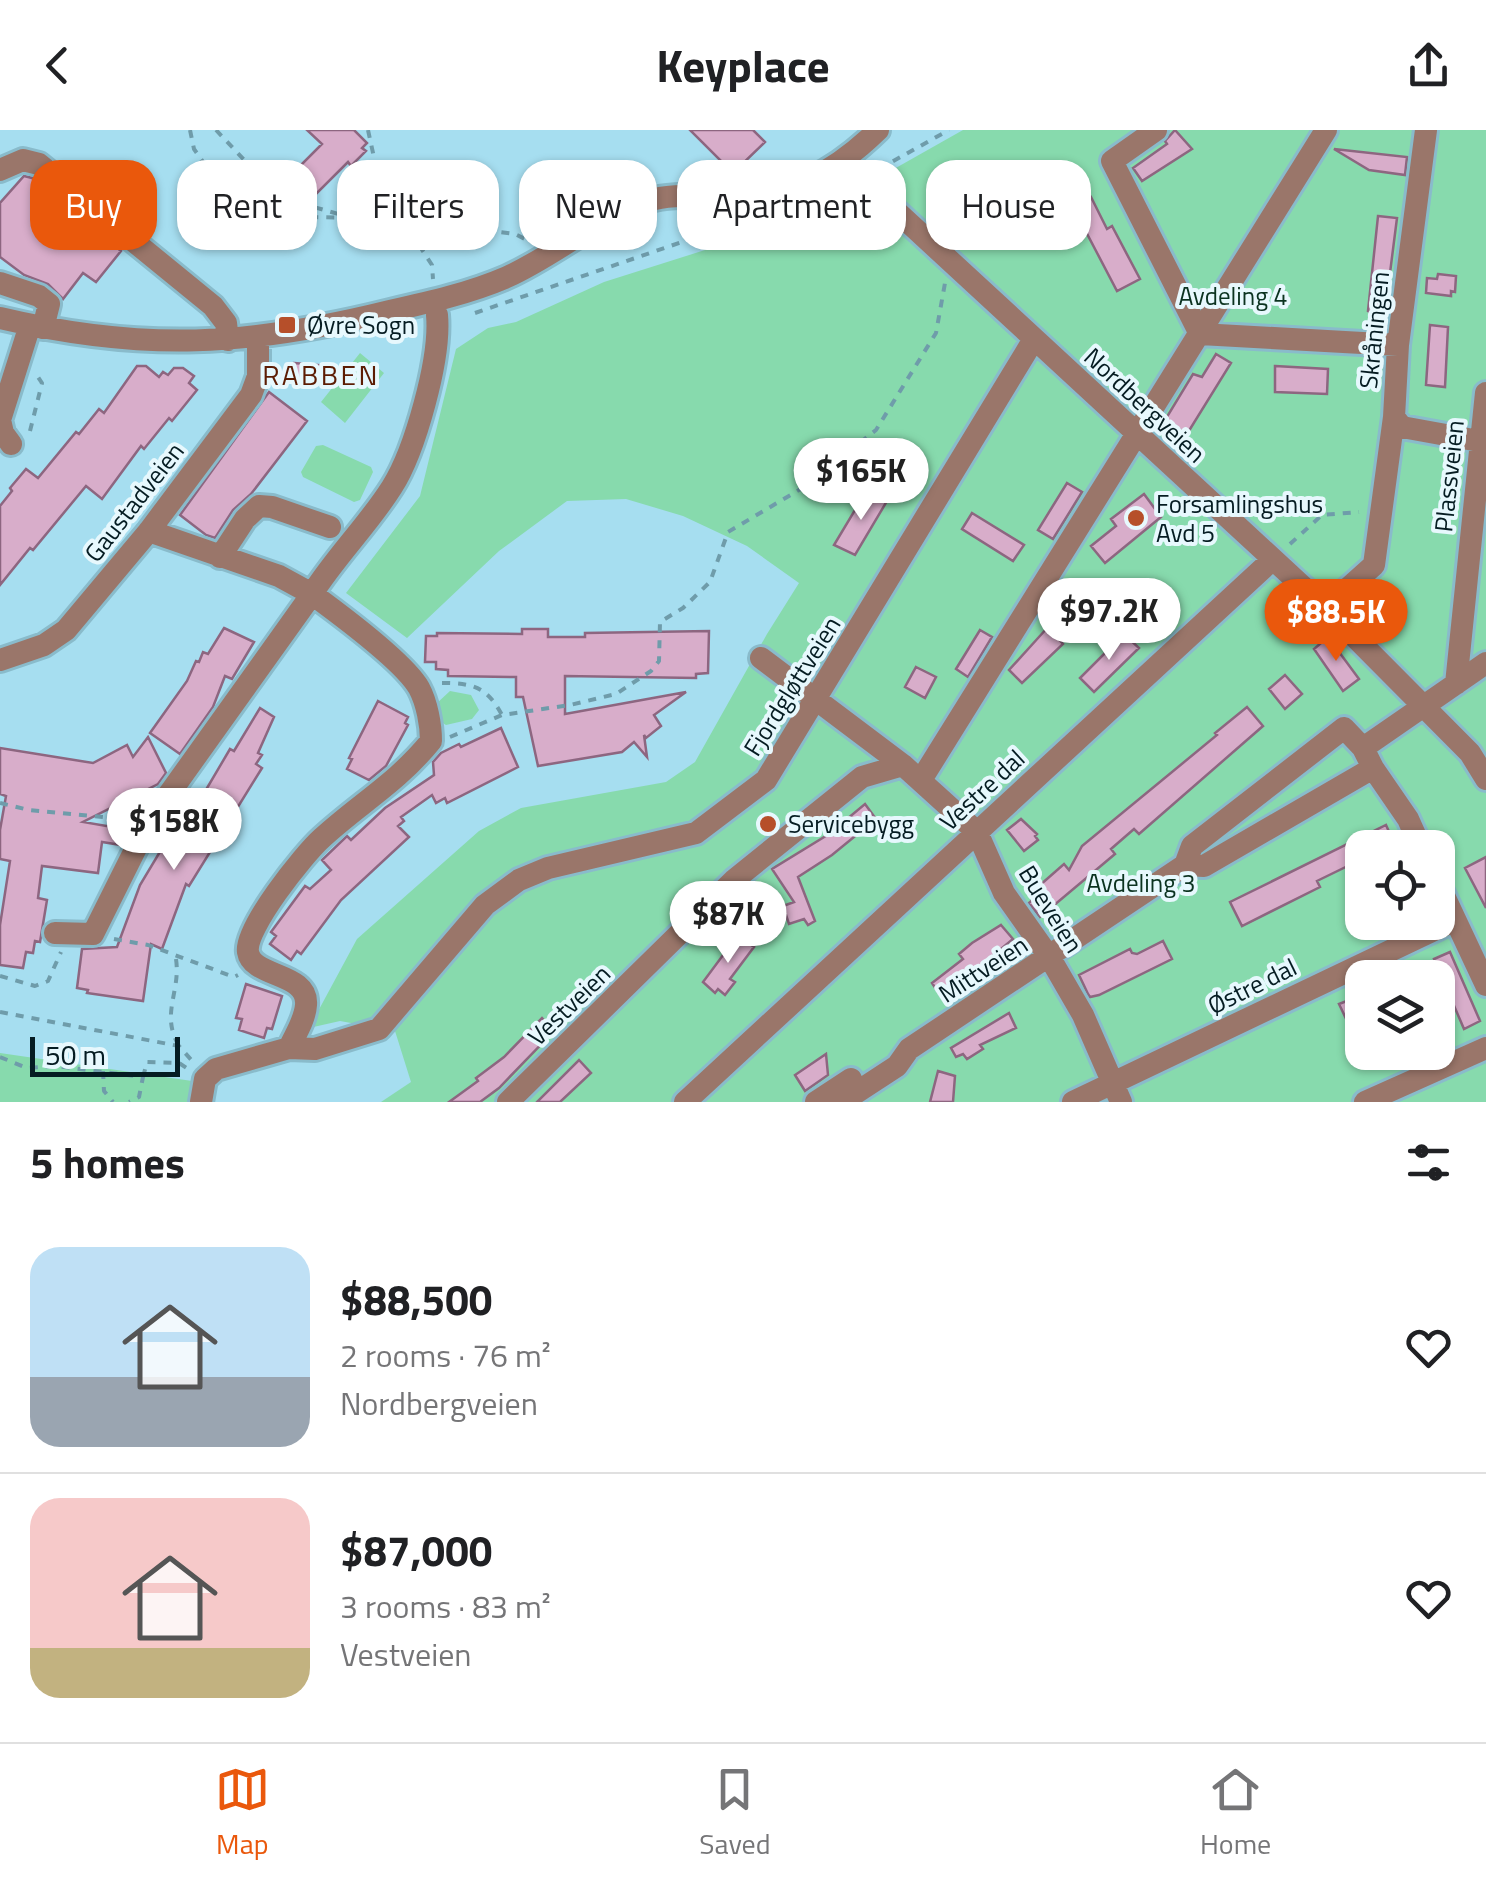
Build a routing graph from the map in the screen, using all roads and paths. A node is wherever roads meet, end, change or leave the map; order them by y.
1 (190, 130) edge
2 (216, 130) edge
3 (368, 130) edge
4 (878, 130) edge
5 (949, 130) edge
6 (1156, 130) edge
7 (1326, 130) edge
8 (1426, 130) edge
9 (374, 160) edge
10 (858, 160) edge
11 (876, 160) edge
12 (0, 170) edge
13 (677, 196) edge
14 (337, 214) edge
15 (337, 219) edge
16 (906, 220) edge
17 (499, 232) edge
18 (677, 242) edge
19 (422, 250) edge
20 (550, 255) junction
21 (953, 264) junction
22 (0, 283) edge
23 (435, 308) junction
24 (0, 318) edge
25 (36, 326) junction
26 (1200, 334) junction
27 (258, 336) junction
28 (1034, 339) junction
29 (228, 340) junction
30 (1398, 345) junction
31 (21, 357) junction
32 (1486, 393) edge
33 (1394, 417) junction
34 (1138, 436) junction
35 (20, 438) joint
36 (1479, 441) junction
37 (1379, 511) junction
38 (330, 527) dead end
39 (149, 531) junction
40 (220, 557) junction
41 (1272, 559) junction
42 (312, 594) junction
43 (1326, 608) junction
44 (761, 658) dead end
45 (0, 660) edge
46 (1486, 663) edge
47 (1456, 684) junction
48 (418, 687) junction
49 (814, 698) junction
50 (1425, 705) junction
51 (502, 715) junction
52 (430, 741) junction
53 (1368, 758) junction
54 (912, 772) junction
55 (1486, 779) edge
56 (0, 803) edge
57 (150, 822) junction
58 (1413, 830) edge
59 (977, 832) junction
60 (1185, 865) junction
61 (1455, 920) edge
62 (72, 934) junction
63 (1416, 940) edge
64 (176, 957) junction
65 (1050, 958) junction
66 (255, 965) junction
67 (0, 976) edge
68 (1486, 984) edge
69 (0, 1012) edge
70 (179, 1046) junction
71 (289, 1048) junction
72 (1486, 1048) edge
73 (909, 1049) junction
74 (0, 1057) edge
75 (103, 1071) junction
76 (142, 1077) junction
77 (203, 1090) edge
78 (1118, 1092) edge
79 (113, 1102) edge
80 (128, 1102) edge
81 (508, 1102) edge
82 (685, 1102) edge
83 (816, 1102) edge
84 (842, 1102) edge
85 (1073, 1102) edge
86 (1365, 1102) edge

1 - 15 path
2 - 14 path
3 - 9 path
4 - 10 street
5 - 11 path
6 - 26 street
7 - 26 street
8 - 30 street, Skråningen
12 - 29 street
13 - 20 street
16 - 21 street, Nordbergveien
17 - 20 path
18 - 23 path
19 - 23 path
20 - 23 street
21 - 28 street, Nordbergveien
21 - 51 path
22 - 25 street
23 - 27 street
23 - 42 street
24 - 25 street
25 - 29 street
25 - 31 street
26 - 30 street
26 - 34 street
27 - 29 street
27 - 39 street, Gaustadveien
28 - 34 street, Nordbergveien
28 - 49 street, Fjordgløttveien
30 - 33 street, Skråningen
31 - 35 path
31 - 35 street
32 - 36 street, Plassveien
33 - 36 street, Skråningen
33 - 37 street, Skråningen
34 - 41 street, Nordbergveien
34 - 54 street
36 - 47 street, Plassveien
37 - 41 path
37 - 43 street, Skråningen
38 - 40 street
39 - 40 street
39 - 45 street, Gaustadveien
40 - 42 street
41 - 43 street, Nordbergveien
41 - 59 street, Vestre dal
42 - 48 street
42 - 57 street
43 - 50 street, Nordbergveien
44 - 49 street, Bueveien
46 - 47 street, Mittveien
47 - 50 street, Mittveien
48 - 51 path
48 - 52 street
49 - 54 street, Bueveien
49 - 71 street, Fjordgløttveien
50 - 53 street, Mittveien
50 - 55 street, Nordbergveien
51 - 52 path
52 - 66 street
53 - 58 street
53 - 60 street, Mittveien
53 - 60 street, Mittveien
54 - 59 street, Bueveien
54 - 81 street, Vestveien
56 - 57 path
57 - 62 street
59 - 65 street, Bueveien
59 - 82 street, Vestre dal
60 - 65 street, Mittveien
61 - 68 street
62 - 64 path
62 - 67 path
63 - 78 street, Østre dal
64 - 66 path
64 - 70 path
65 - 73 street, Mittveien
65 - 78 street, Bueveien
66 - 71 street
69 - 70 path
70 - 77 path
71 - 77 street
72 - 86 street
73 - 83 street, Mittveien
73 - 84 street, Mittveien
74 - 75 path
75 - 76 path
75 - 79 path
76 - 77 path
76 - 80 path
78 - 85 street, Østre dal

